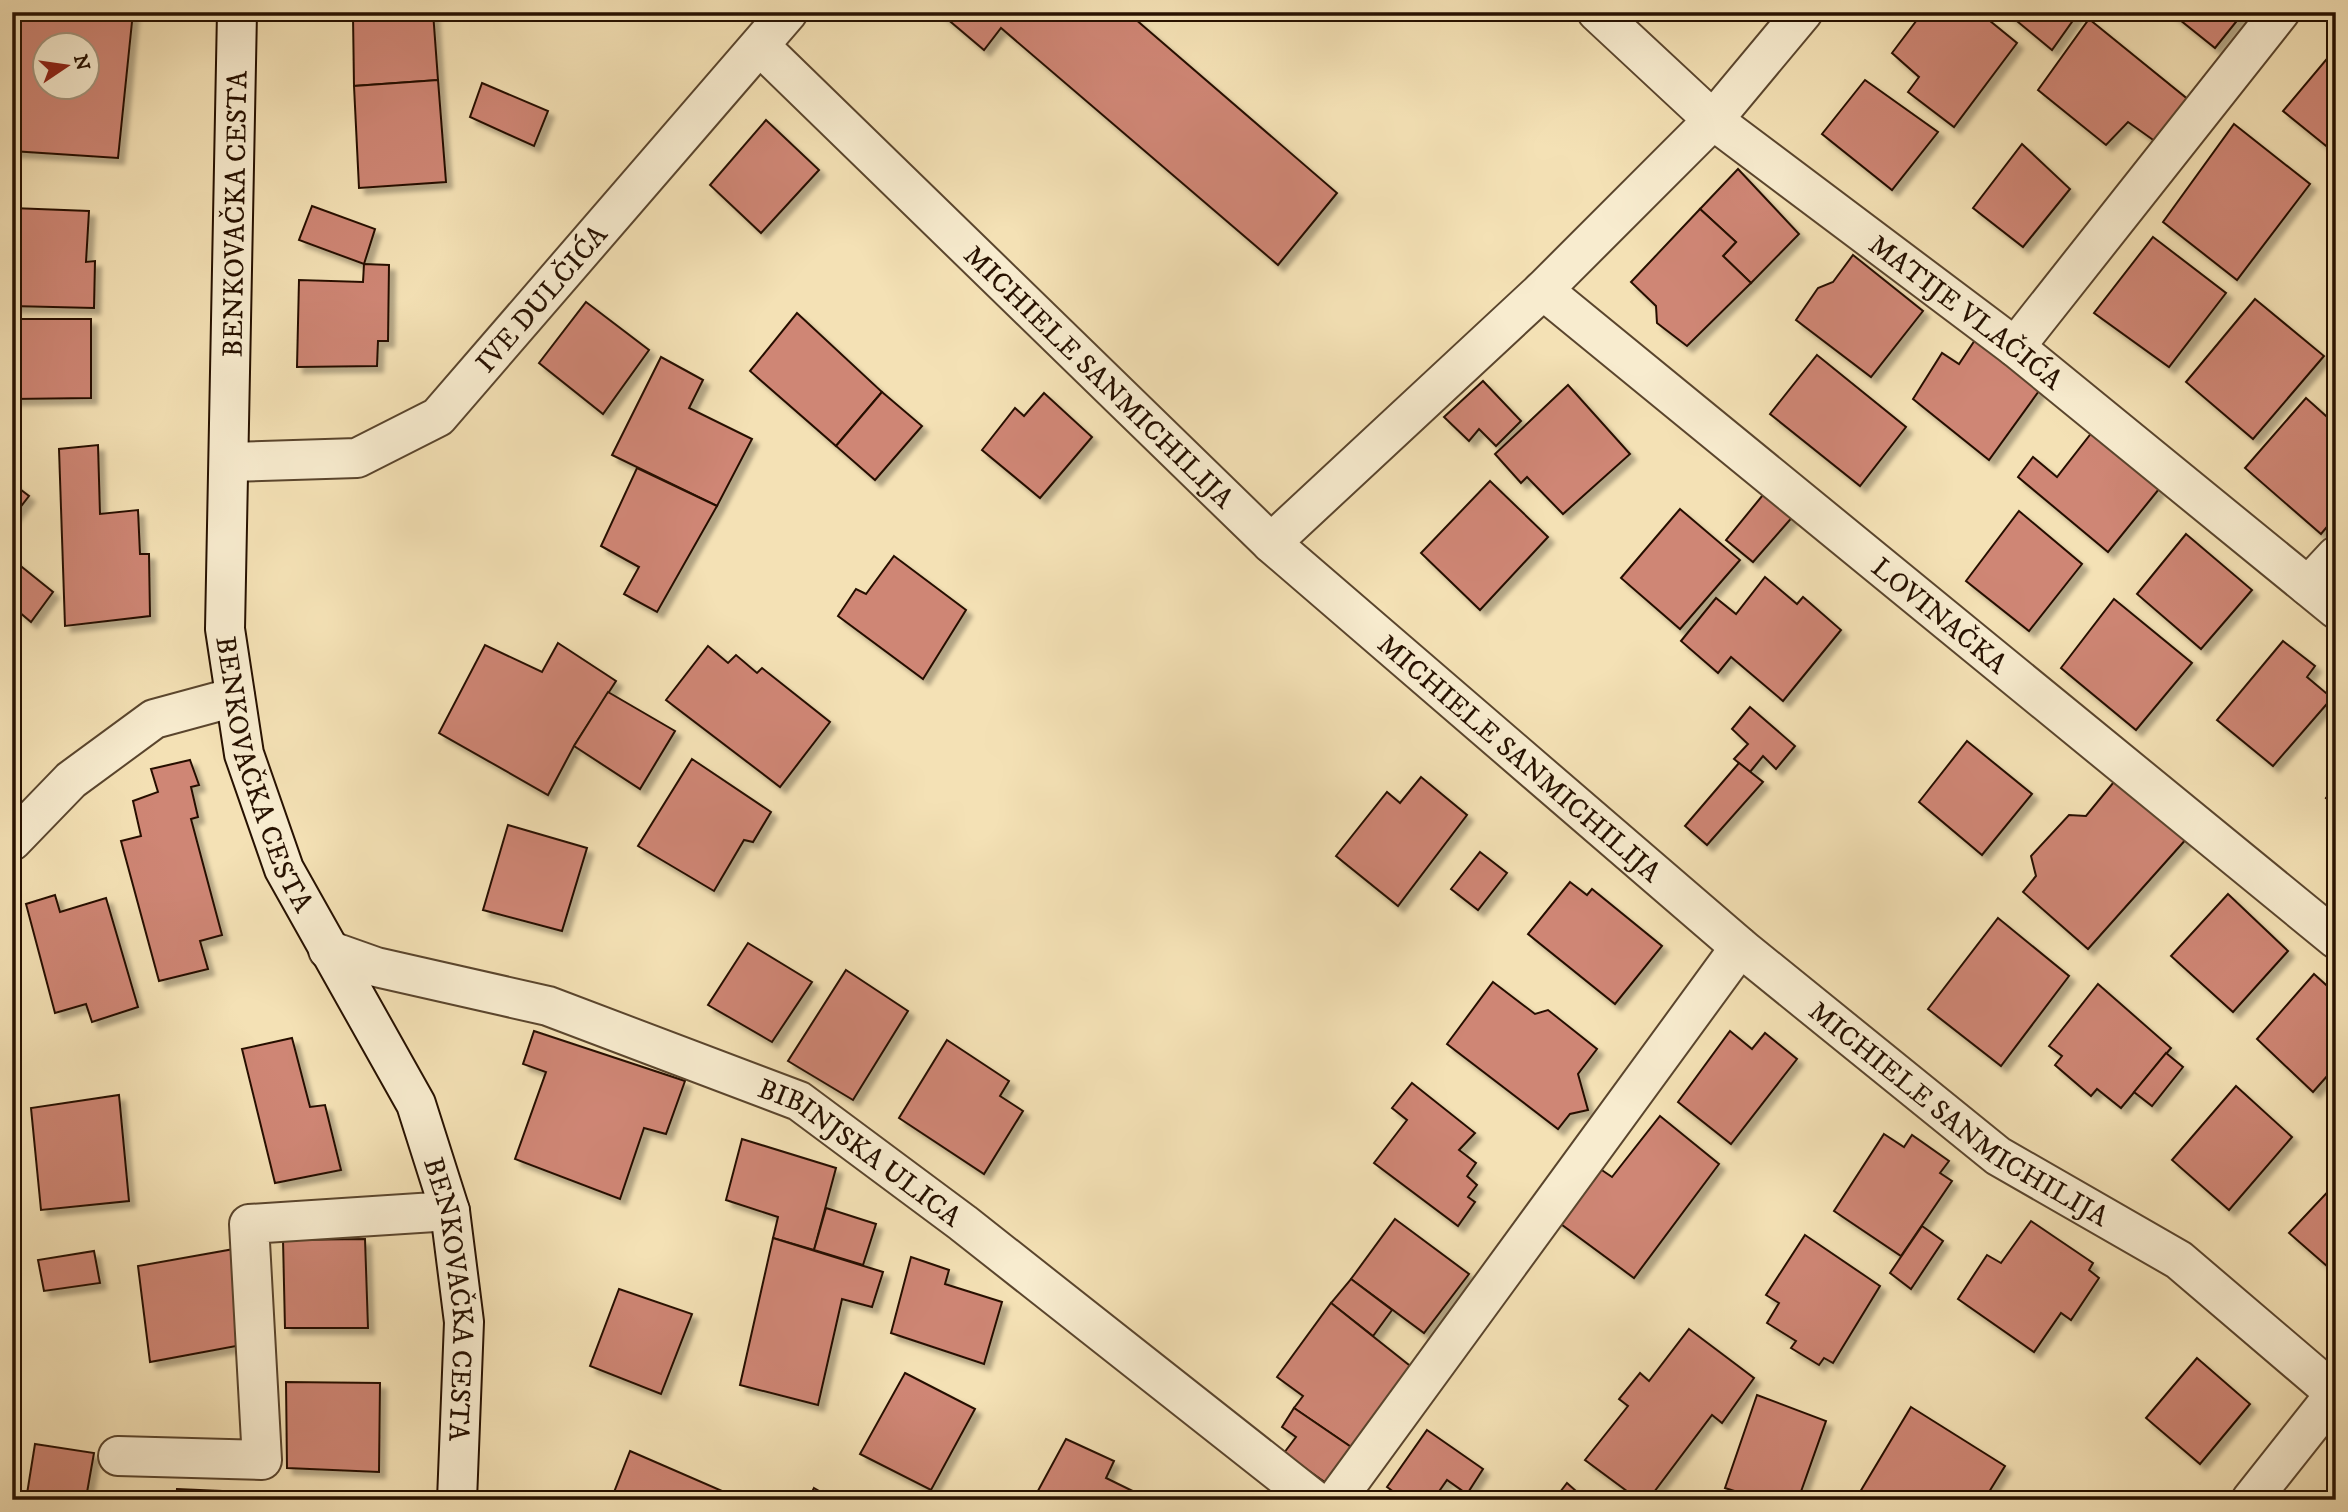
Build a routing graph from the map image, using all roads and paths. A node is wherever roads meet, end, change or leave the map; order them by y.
1 (237, 12) edge
2 (788, 12) edge
3 (1597, 12) edge
4 (1803, 12) edge
5 (2280, 12) edge
6 (761, 47) junction
7 (1713, 120) junction
8 (1544, 290) junction
9 (2015, 347) junction
10 (229, 462) junction
11 (1270, 543) junction
12 (2336, 556) edge
13 (2322, 598) edge
14 (235, 697) junction
15 (12, 841) edge
16 (2336, 939) edge
17 (1740, 947) junction
18 (328, 950) junction
19 (450, 1211) junction
20 (2336, 1394) edge
21 (118, 1456) dead end
22 (457, 1500) edge
23 (1314, 1500) edge
24 (1336, 1500) edge
25 (2250, 1500) edge

1 - 10 street, BENKOVAČKA CESTA
2 - 6 street, IVE DULČIĆA
3 - 7 street, MATIJE VLAČIĆA
4 - 7 street
5 - 9 street
6 - 10 street, IVE DULČIĆA
6 - 11 street, MICHIELE SANMICHILIJA
7 - 8 street
7 - 9 street, MATIJE VLAČIĆA
8 - 11 street
8 - 16 street, LOVINAČKA
9 - 13 street, MATIJE VLAČIĆA
10 - 14 street, BENKOVAČKA CESTA
11 - 17 street, MICHIELE SANMICHILIJA
12 - 13 street
14 - 15 street
14 - 18 street, BENKOVAČKA CESTA
17 - 20 street, MICHIELE SANMICHILIJA
17 - 24 street
18 - 19 street, BENKOVAČKA CESTA
18 - 23 street, BIBINJSKA ULICA
19 - 21 street
19 - 22 street, BENKOVAČKA CESTA
20 - 25 street

